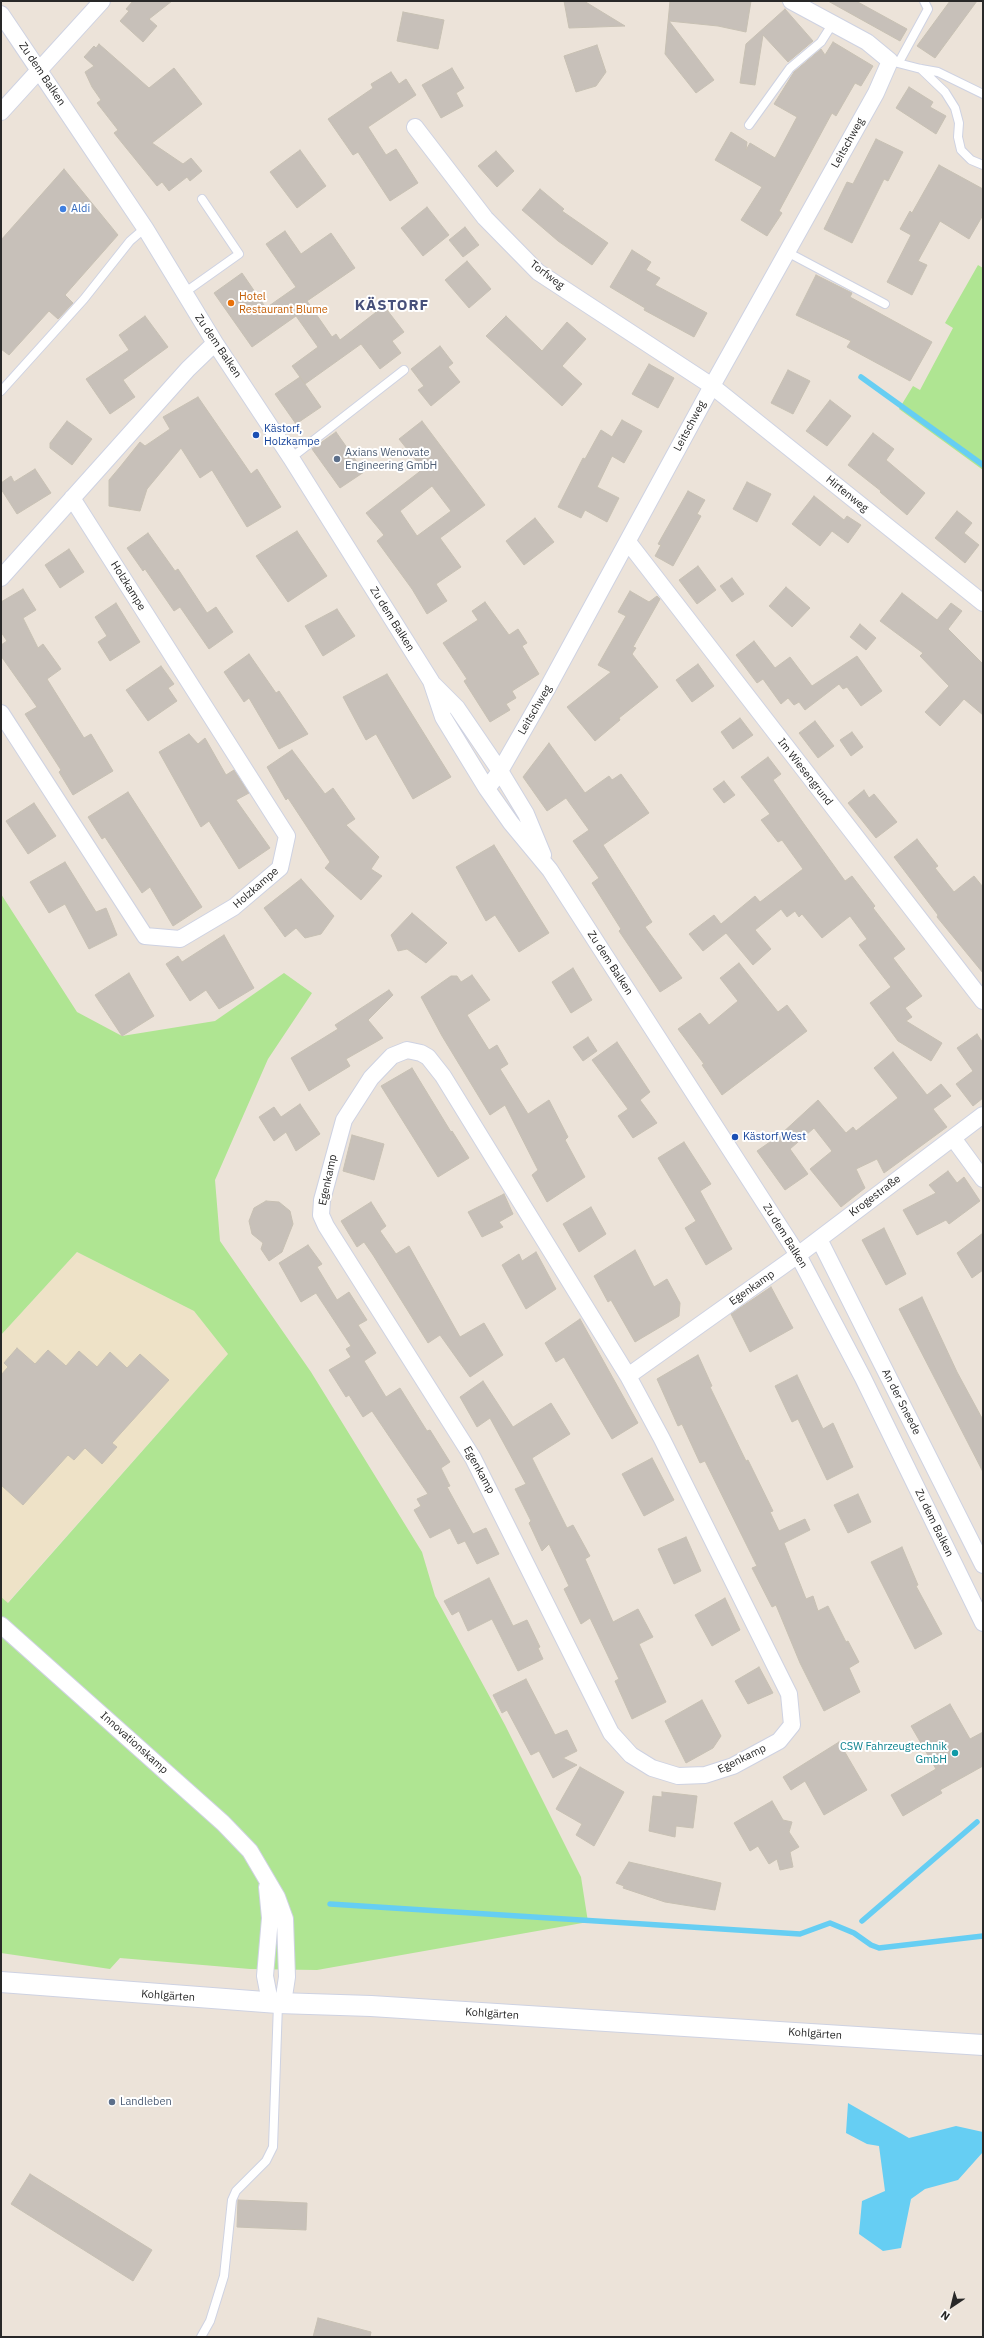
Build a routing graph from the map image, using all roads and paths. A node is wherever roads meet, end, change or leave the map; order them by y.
1 (102, 1) edge
2 (791, 1) edge
3 (924, 1) edge
4 (1, 14) edge
5 (832, 23) junction
6 (894, 62) junction
7 (921, 69) junction
8 (38, 71) junction
9 (983, 94) edge
10 (1, 112) edge
11 (749, 125) dead end
12 (415, 127) dead end
13 (983, 166) edge
14 (202, 199) dead end
15 (144, 228) junction
16 (787, 252) junction
17 (184, 293) junction
18 (885, 304) dead end
19 (215, 343) junction
20 (404, 370) dead end
21 (712, 386) junction
22 (1, 391) edge
23 (291, 458) junction
24 (72, 498) junction
25 (628, 542) junction
26 (1, 578) edge
27 (983, 603) edge
28 (431, 681) junction
29 (1, 713) edge
30 (500, 771) junction
31 (487, 789) junction
32 (550, 870) junction
33 (983, 1001) edge
34 (983, 1115) edge
35 (952, 1138) junction
36 (983, 1179) edge
37 (819, 1239) junction
38 (798, 1255) junction
39 (628, 1376) junction
40 (983, 1565) edge
41 (983, 1623) edge
42 (1, 1625) edge
43 (260, 1867) junction
44 (1, 1982) edge
45 (277, 2003) junction
46 (983, 2044) edge
47 (201, 2337) edge

1 - 8 street
2 - 5 street
3 - 6 lane
4 - 8 street, Zu dem Balken
5 - 6 street
5 - 11 lane
6 - 7 lane
6 - 16 street, Leitschweg
7 - 9 lane
7 - 13 lane
8 - 10 street
8 - 15 street, Zu dem Balken
12 - 21 street, Torfweg
14 - 17 lane
15 - 17 street, Zu dem Balken
15 - 22 lane
16 - 18 lane
16 - 21 street, Leitschweg
17 - 19 street, Zu dem Balken
19 - 23 street, Zu dem Balken
19 - 24 street
20 - 23 lane
21 - 25 street, Leitschweg
21 - 27 street, Hirtenweg
23 - 28 street, Zu dem Balken
24 - 26 street
24 - 29 street, Holzkampe
25 - 30 street, Leitschweg
25 - 33 street, Im Wiesengrund
28 - 30 street, Zu dem Balken
28 - 31 street, Zu dem Balken
30 - 31 street, Leitschweg
30 - 32 street, Zu dem Balken
31 - 32 street, Zu dem Balken
32 - 38 street, Zu dem Balken
34 - 35 street, Krogestraße
35 - 36 street
35 - 37 street, Krogestraße
37 - 38 street, Krogestraße
37 - 40 street, An der Sneede
38 - 39 street, Egenkamp
38 - 41 street, Zu dem Balken
39 - 39 street, Egenkamp
42 - 43 street, Innovationskamp
43 - 45 street, Innovationskamp
43 - 45 street, Innovationskamp
44 - 45 street, Kohlgärten
45 - 46 street, Kohlgärten
45 - 47 lane

